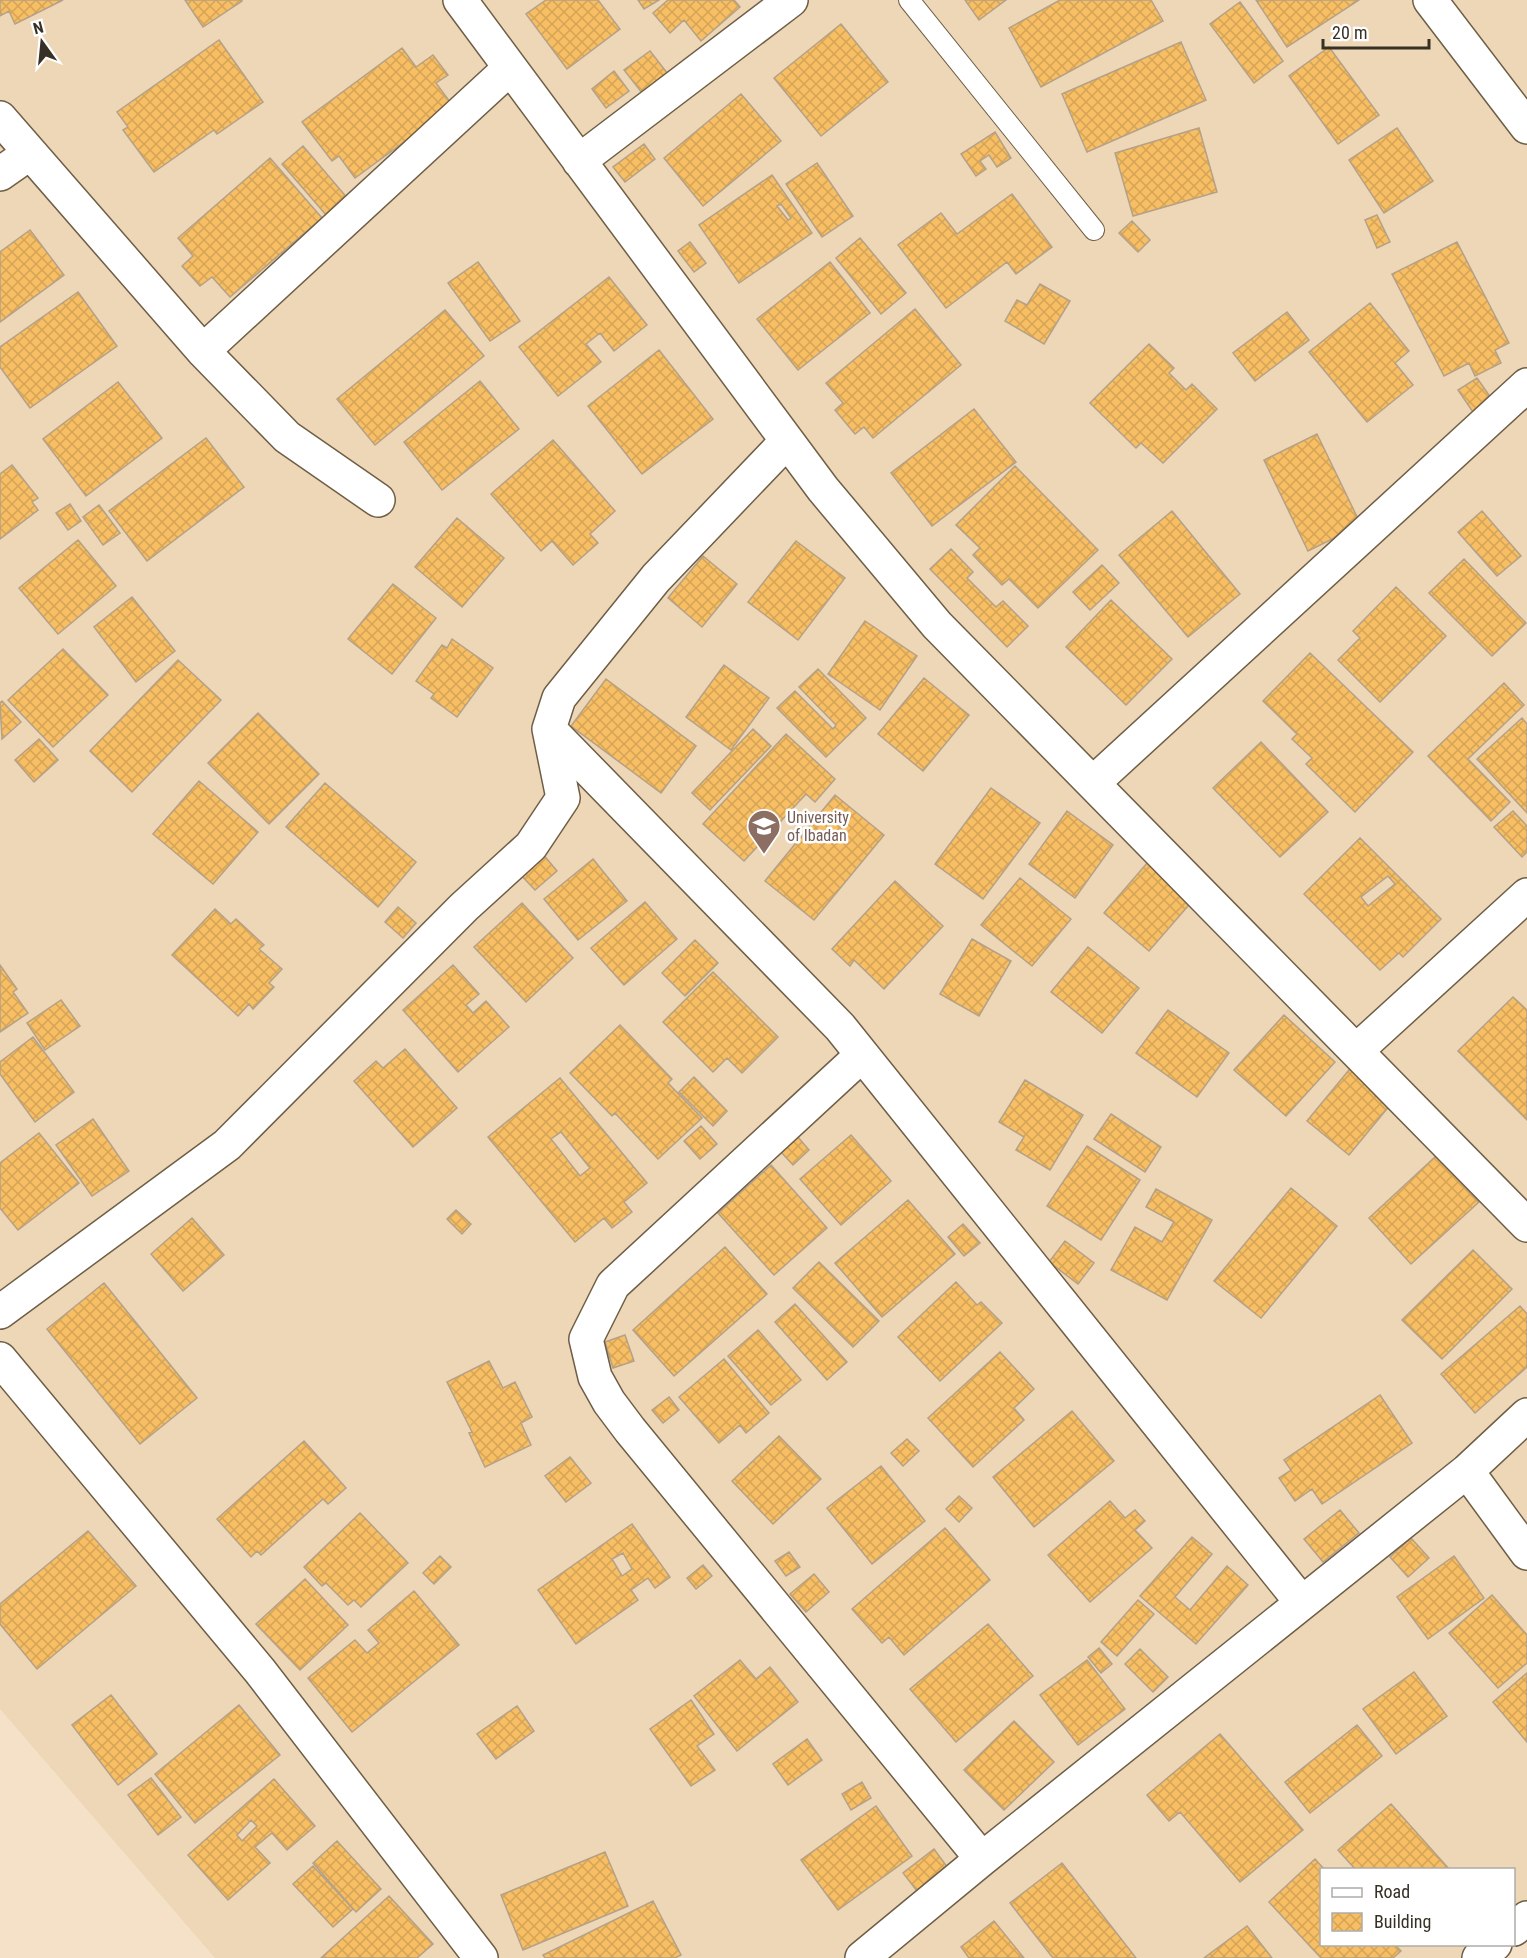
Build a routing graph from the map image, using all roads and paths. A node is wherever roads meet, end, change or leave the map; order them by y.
1 (459, 0) edge
2 (791, 0) edge
3 (909, 0) edge
4 (1430, 0) edge
5 (510, 68) junction
6 (0, 118) edge
7 (1527, 127) edge
8 (30, 153) junction
9 (579, 160) junction
10 (0, 174) edge
11 (1094, 230) dead end
12 (203, 351) junction
13 (1527, 385) edge
14 (787, 441) junction
15 (378, 500) dead end
16 (549, 729) junction
17 (1094, 783) junction
18 (1527, 895) edge
19 (1356, 1051) junction
20 (862, 1055) junction
21 (1527, 1225) edge
22 (0, 1312) edge
23 (0, 1359) edge
24 (1527, 1415) edge
25 (1467, 1471) junction
26 (1527, 1554) edge
27 (1302, 1603) junction
28 (982, 1859) junction
29 (1527, 1918) edge
30 (1515, 1928) edge
31 (1493, 1946) edge
32 (481, 1958) edge
33 (862, 1958) edge
34 (1479, 1958) edge

1 - 5 street
2 - 9 street
3 - 11 lane
4 - 7 street
5 - 9 street
5 - 12 street
6 - 8 street
8 - 10 street
8 - 12 street
9 - 14 street
12 - 15 street
13 - 17 street
14 - 16 street
14 - 17 street
16 - 20 street
16 - 22 street
17 - 19 street
18 - 19 street
19 - 21 street
20 - 27 street
20 - 28 street
23 - 32 street
24 - 25 street
25 - 26 street
25 - 27 street
27 - 28 street
28 - 33 street
29 - 30 street
31 - 34 street

